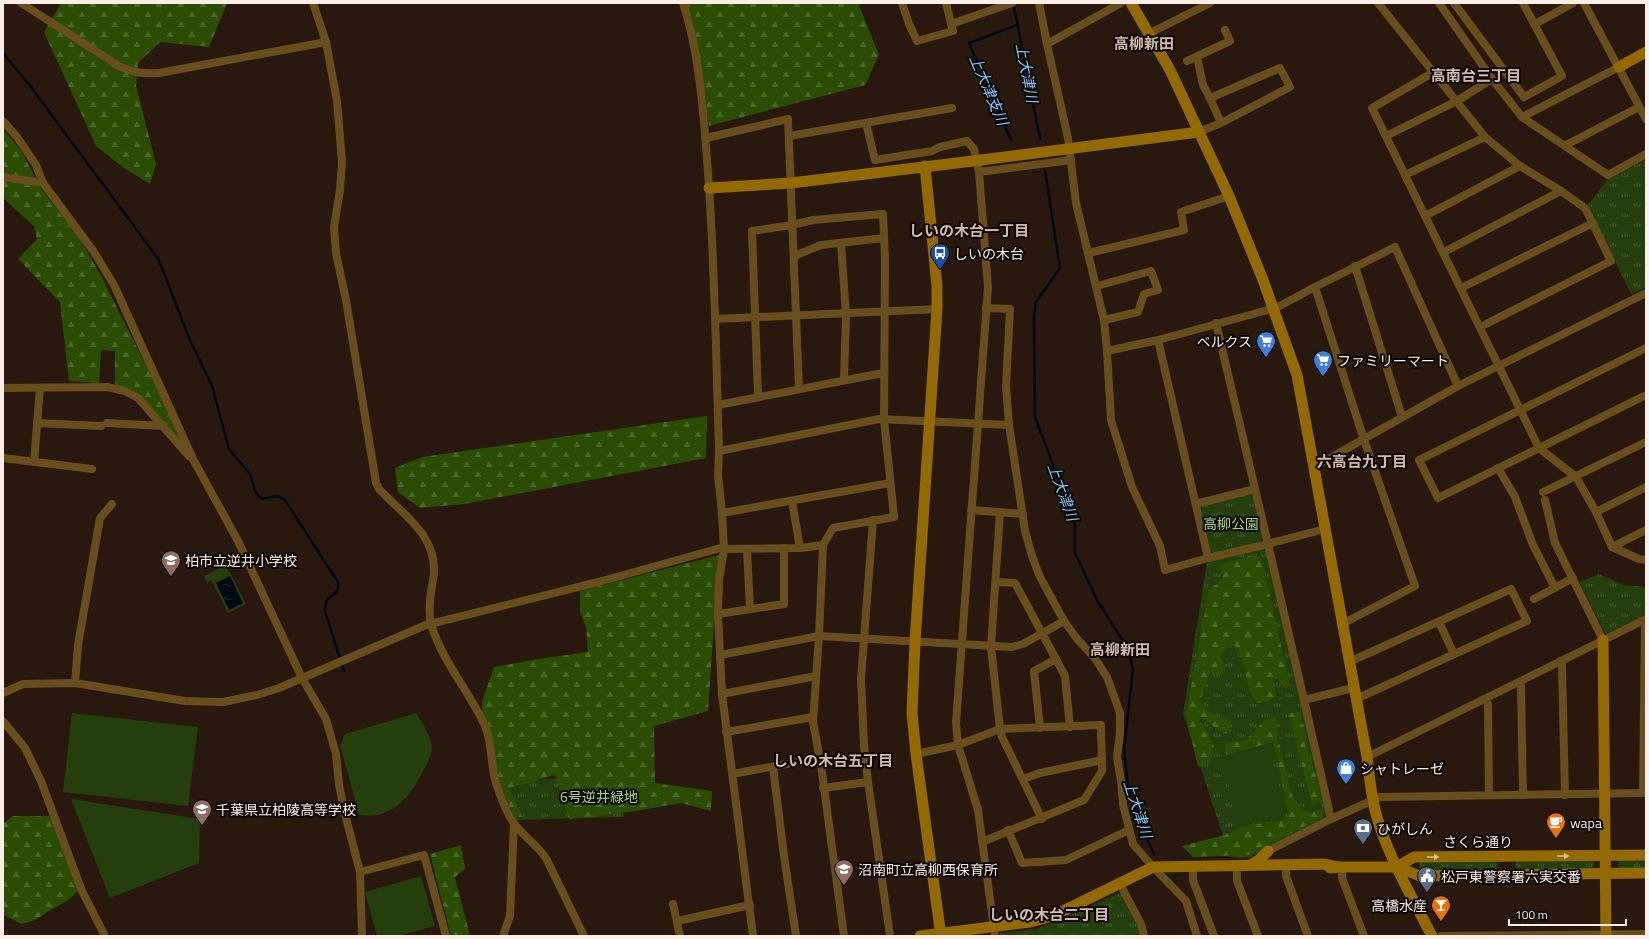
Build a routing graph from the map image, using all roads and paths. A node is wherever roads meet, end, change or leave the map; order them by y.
1 (21, 3) edge
2 (313, 3) edge
3 (683, 3) edge
4 (902, 3) edge
5 (946, 3) edge
6 (1012, 3) edge
7 (1121, 3) edge
8 (1131, 3) edge
9 (1210, 3) edge
10 (1378, 3) edge
11 (1439, 3) edge
12 (1454, 3) edge
13 (1523, 3) edge
14 (1573, 3) edge
15 (1584, 3) edge
16 (1042, 4) edge
17 (992, 6) edge
18 (951, 24) junction
19 (1535, 24) junction
20 (1225, 30) dead end
21 (1150, 34) junction
22 (326, 42) junction
23 (1047, 44) junction
24 (1646, 52) edge
25 (1197, 57) junction
26 (1188, 61) dead end
27 (1619, 67) junction
28 (1434, 72) junction
29 (1492, 79) junction
30 (1210, 98) junction
31 (1457, 101) junction
32 (1639, 107) junction
33 (952, 108) dead end
34 (1522, 117) junction
35 (1646, 119) edge
36 (3, 121) edge
37 (866, 123) junction
38 (1221, 123) junction
39 (1199, 132) junction
40 (789, 136) junction
41 (1386, 136) junction
42 (1485, 137) junction
43 (706, 138) junction
44 (1566, 145) junction
45 (1646, 154) edge
46 (1070, 160) junction
47 (925, 166) junction
48 (1520, 166) junction
49 (979, 172) junction
50 (1406, 175) junction
51 (3, 177) edge
52 (44, 183) junction
53 (792, 183) junction
54 (709, 188) junction
55 (1561, 191) junction
56 (1229, 196) junction
57 (1425, 216) junction
58 (1593, 223) junction
59 (792, 225) junction
60 (884, 238) junction
61 (841, 243) junction
62 (1444, 252) junction
63 (1089, 253) junction
64 (794, 256) junction
65 (1355, 266) junction
66 (1097, 286) junction
67 (1315, 287) junction
68 (1461, 288) junction
69 (1646, 293) edge
70 (986, 308) junction
71 (1274, 309) junction
72 (938, 310) junction
73 (885, 312) junction
74 (846, 314) junction
75 (797, 316) junction
76 (755, 317) junction
77 (715, 319) junction
78 (1104, 320) junction
79 (1216, 323) junction
80 (1480, 327) junction
81 (1158, 340) junction
82 (1646, 348) edge
83 (1107, 351) junction
84 (1499, 365) junction
85 (883, 373) junction
86 (844, 380) junction
87 (1458, 386) junction
88 (3, 388) edge
89 (40, 388) junction
90 (799, 389) junction
91 (1646, 395) edge
92 (758, 396) junction
93 (718, 404) junction
94 (1520, 410) junction
95 (1402, 417) junction
96 (884, 419) junction
97 (930, 420) junction
98 (37, 423) junction
99 (978, 423) junction
100 (1009, 424) junction
101 (164, 426) junction
102 (1364, 440) junction
103 (1646, 442) edge
104 (1539, 448) junction
105 (719, 451) junction
106 (3, 458) edge
107 (194, 460) junction
108 (34, 462) junction
109 (1314, 467) junction
110 (1498, 468) junction
111 (92, 469) dead end
112 (1576, 477) junction
113 (890, 483) junction
114 (1646, 486) edge
115 (1255, 489) junction
116 (792, 501) junction
117 (112, 504) dead end
118 (1196, 504) junction
119 (971, 510) junction
120 (1000, 512) junction
121 (1596, 512) junction
122 (722, 513) junction
123 (1023, 514) junction
124 (873, 520) junction
125 (1325, 529) junction
126 (1646, 530) edge
127 (1268, 544) junction
128 (823, 545) junction
129 (1612, 547) junction
130 (724, 548) junction
131 (784, 548) junction
132 (800, 548) junction
133 (747, 549) junction
134 (1208, 558) junction
135 (1646, 560) edge
136 (1573, 578) junction
137 (996, 582) junction
138 (1555, 588) junction
139 (1534, 599) dead end
140 (750, 609) junction
141 (718, 614) junction
142 (1645, 620) edge
143 (1064, 621) junction
144 (1439, 622) junction
145 (431, 624) junction
146 (1342, 624) junction
147 (1042, 633) junction
148 (819, 636) junction
149 (863, 639) junction
150 (1603, 640) junction
151 (915, 642) junction
152 (962, 645) junction
153 (991, 647) junction
154 (1454, 654) junction
155 (720, 655) junction
156 (1056, 660) junction
157 (1560, 661) junction
158 (1349, 662) junction
159 (816, 676) junction
160 (302, 678) junction
161 (1519, 682) junction
162 (75, 684) junction
163 (3, 693) edge
164 (722, 694) junction
165 (1354, 694) junction
166 (1485, 699) junction
167 (1304, 700) junction
168 (813, 717) junction
169 (3, 721) edge
170 (1070, 727) junction
171 (1040, 728) junction
172 (1000, 729) junction
173 (726, 732) junction
174 (958, 745) junction
175 (916, 754) junction
176 (820, 758) junction
177 (1366, 758) junction
178 (1102, 760) junction
179 (773, 767) junction
180 (732, 774) junction
181 (1023, 779) junction
182 (868, 782) junction
183 (823, 788) junction
184 (1645, 793) edge
185 (1489, 794) junction
186 (1605, 794) junction
187 (1523, 795) junction
188 (1565, 795) junction
189 (1372, 800) junction
190 (1042, 819) junction
191 (1331, 819) junction
192 (514, 823) junction
193 (1008, 830) junction
194 (1129, 830) junction
195 (982, 842) junction
196 (1268, 851) junction
197 (1605, 855) junction
198 (1646, 855) edge
199 (1269, 864) junction
200 (1250, 865) junction
201 (1237, 866) junction
202 (1152, 867) junction
203 (1193, 867) junction
204 (1340, 867) junction
205 (1397, 867) junction
206 (1286, 870) junction
207 (360, 872) junction
208 (1646, 872) edge
209 (1605, 873) junction
210 (1120, 884) junction
211 (673, 904) dead end
212 (750, 905) junction
213 (677, 921) junction
214 (994, 932) edge
215 (1646, 934) edge
216 (941, 935) edge
217 (106, 936) edge
218 (362, 936) edge
219 (446, 936) edge
220 (503, 936) edge
221 (584, 936) edge
222 (680, 936) edge
223 (753, 936) edge
224 (796, 936) edge
225 (844, 936) edge
226 (890, 936) edge
227 (920, 936) edge
228 (1144, 936) edge
229 (1197, 936) edge
230 (1214, 936) edge
231 (1258, 936) edge
232 (1308, 936) edge
233 (1364, 936) edge
234 (1432, 936) edge
235 (1441, 936) edge
236 (1510, 936) edge
237 (1606, 936) edge

1 - 22 street
2 - 22 street
3 - 43 street
4 - 18 street
5 - 18 street
6 - 17 street
7 - 23 street
8 - 21 street
9 - 21 street
10 - 28 street
11 - 29 street
12 - 19 street
13 - 19 street
14 - 19 street
15 - 27 street
16 - 23 street
17 - 18 street
20 - 25 street
21 - 39 street
22 - 145 street
23 - 46 street
24 - 27 street
25 - 26 street
25 - 30 street
27 - 32 street
27 - 34 street
28 - 31 street
28 - 41 street
29 - 31 street
29 - 34 street
30 - 38 street
30 - 38 street
31 - 41 street
31 - 42 street
32 - 35 street
32 - 44 street
33 - 37 street
34 - 44 street
36 - 52 street
37 - 40 street
37 - 49 street
38 - 39 street
39 - 47 street
39 - 56 street
40 - 43 street
40 - 53 street
41 - 50 street
42 - 48 street
42 - 50 street
43 - 54 street
44 - 45 street
46 - 49 street
46 - 63 street
47 - 53 street
47 - 72 street
48 - 55 street
48 - 57 street
49 - 70 street
50 - 57 street
51 - 52 street
52 - 107 street
53 - 54 street
53 - 59 street
54 - 77 street
55 - 58 street
55 - 62 street
56 - 63 street
56 - 71 street
57 - 62 street
58 - 68 street
58 - 80 street
59 - 60 street
59 - 64 street
59 - 76 street
60 - 61 street
60 - 73 street
61 - 64 street
61 - 74 street
62 - 68 street
63 - 66 street
64 - 75 street
65 - 67 street
65 - 87 street
65 - 95 street
66 - 78 street
66 - 78 street
67 - 71 street
67 - 102 street
68 - 80 street
69 - 84 street
70 - 99 street
70 - 100 street
71 - 79 street
71 - 109 street
72 - 73 street
72 - 97 street
73 - 74 street
73 - 85 street
74 - 75 street
74 - 86 street
75 - 76 street
75 - 90 street
76 - 77 street
76 - 92 street
77 - 93 street
78 - 83 street
79 - 81 street
79 - 115 street
80 - 84 street
81 - 83 street
81 - 118 street
82 - 94 street
83 - 134 street
84 - 87 street
84 - 94 street
85 - 86 street
85 - 96 street
86 - 90 street
87 - 95 street
88 - 89 street
89 - 98 street
89 - 101 street
90 - 92 street
91 - 104 street
92 - 93 street
93 - 105 street
94 - 104 street
94 - 110 street
95 - 102 street
96 - 97 street
96 - 105 street
96 - 113 street
97 - 99 street
97 - 151 street
98 - 101 street
98 - 108 street
99 - 100 street
99 - 119 street
100 - 123 street
101 - 107 street
102 - 109 street
102 - 146 street
103 - 112 street
104 - 110 street
104 - 112 street
105 - 122 street
106 - 108 street
107 - 160 street
108 - 111 street
109 - 125 street
110 - 138 street
112 - 121 street
112 - 136 street
113 - 116 street
113 - 124 street
114 - 121 street
115 - 118 street
115 - 127 street
116 - 122 street
116 - 132 street
117 - 162 street
118 - 134 street
119 - 120 street
119 - 152 street
120 - 123 street
120 - 137 street
121 - 129 street
122 - 130 street
123 - 143 street
124 - 128 street
124 - 149 street
125 - 127 street
125 - 146 street
126 - 129 street
127 - 134 street
127 - 167 street
128 - 132 street
128 - 148 street
129 - 135 street
130 - 133 street
130 - 141 street
130 - 145 street
131 - 132 street
131 - 133 street
131 - 140 street
133 - 140 street
136 - 138 street
136 - 150 street
137 - 147 street
137 - 153 street
138 - 139 street
140 - 141 street
141 - 155 street
142 - 150 street
142 - 184 street
143 - 147 street
143 - 194 street
144 - 154 street
144 - 154 street
144 - 158 street
145 - 160 street
145 - 192 street
146 - 158 street
147 - 153 street
147 - 156 street
148 - 149 street
148 - 155 street
148 - 159 street
149 - 151 street
149 - 182 street
150 - 157 street
150 - 186 street
151 - 152 street
151 - 175 street
152 - 153 street
152 - 174 street
153 - 172 street
154 - 165 street
155 - 164 street
156 - 170 street
156 - 171 street
157 - 161 street
157 - 188 street
158 - 165 street
159 - 164 street
159 - 168 street
160 - 162 street
160 - 207 street
161 - 166 street
161 - 187 street
162 - 163 street
164 - 173 street
165 - 167 street
165 - 177 street
166 - 177 street
166 - 185 street
167 - 191 street
168 - 173 street
168 - 176 street
169 - 217 street
170 - 171 street
170 - 178 street
171 - 172 street
172 - 174 street
172 - 181 street
173 - 180 street
174 - 175 street
174 - 195 street
175 - 216 street
176 - 179 street
176 - 183 street
177 - 189 street
178 - 181 street
178 - 190 street
179 - 180 street
179 - 224 street
180 - 212 street
181 - 190 street
182 - 183 street
182 - 226 street
183 - 225 street
184 - 186 street
185 - 187 street
185 - 189 street
186 - 188 street
186 - 197 street
187 - 188 street
189 - 191 street
189 - 205 street
190 - 193 street
191 - 196 street
192 - 220 street
192 - 221 street
193 - 194 street
193 - 195 street
194 - 202 street
195 - 214 street
196 - 199 street
196 - 200 street
197 - 198 street, さくら通り
205 -> 197 street, さくら通り
197 - 209 street
199 - 200 street
199 - 204 street
200 - 201 street
201 - 203 street
201 - 206 street
201 - 231 street
202 - 203 street
202 - 210 street
202 - 229 street
203 - 230 street
204 - 205 street
204 - 206 street
204 - 233 street
205 - 209 street
205 - 234 street
206 - 232 street
207 - 218 street
207 - 219 street
208 - 209 street
209 - 237 street
210 - 214 street
210 - 228 street
211 - 213 street
212 - 213 street
212 - 223 street
213 - 222 street
214 - 216 street
215 - 237 street
216 - 227 street
235 - 236 street
236 - 237 street

